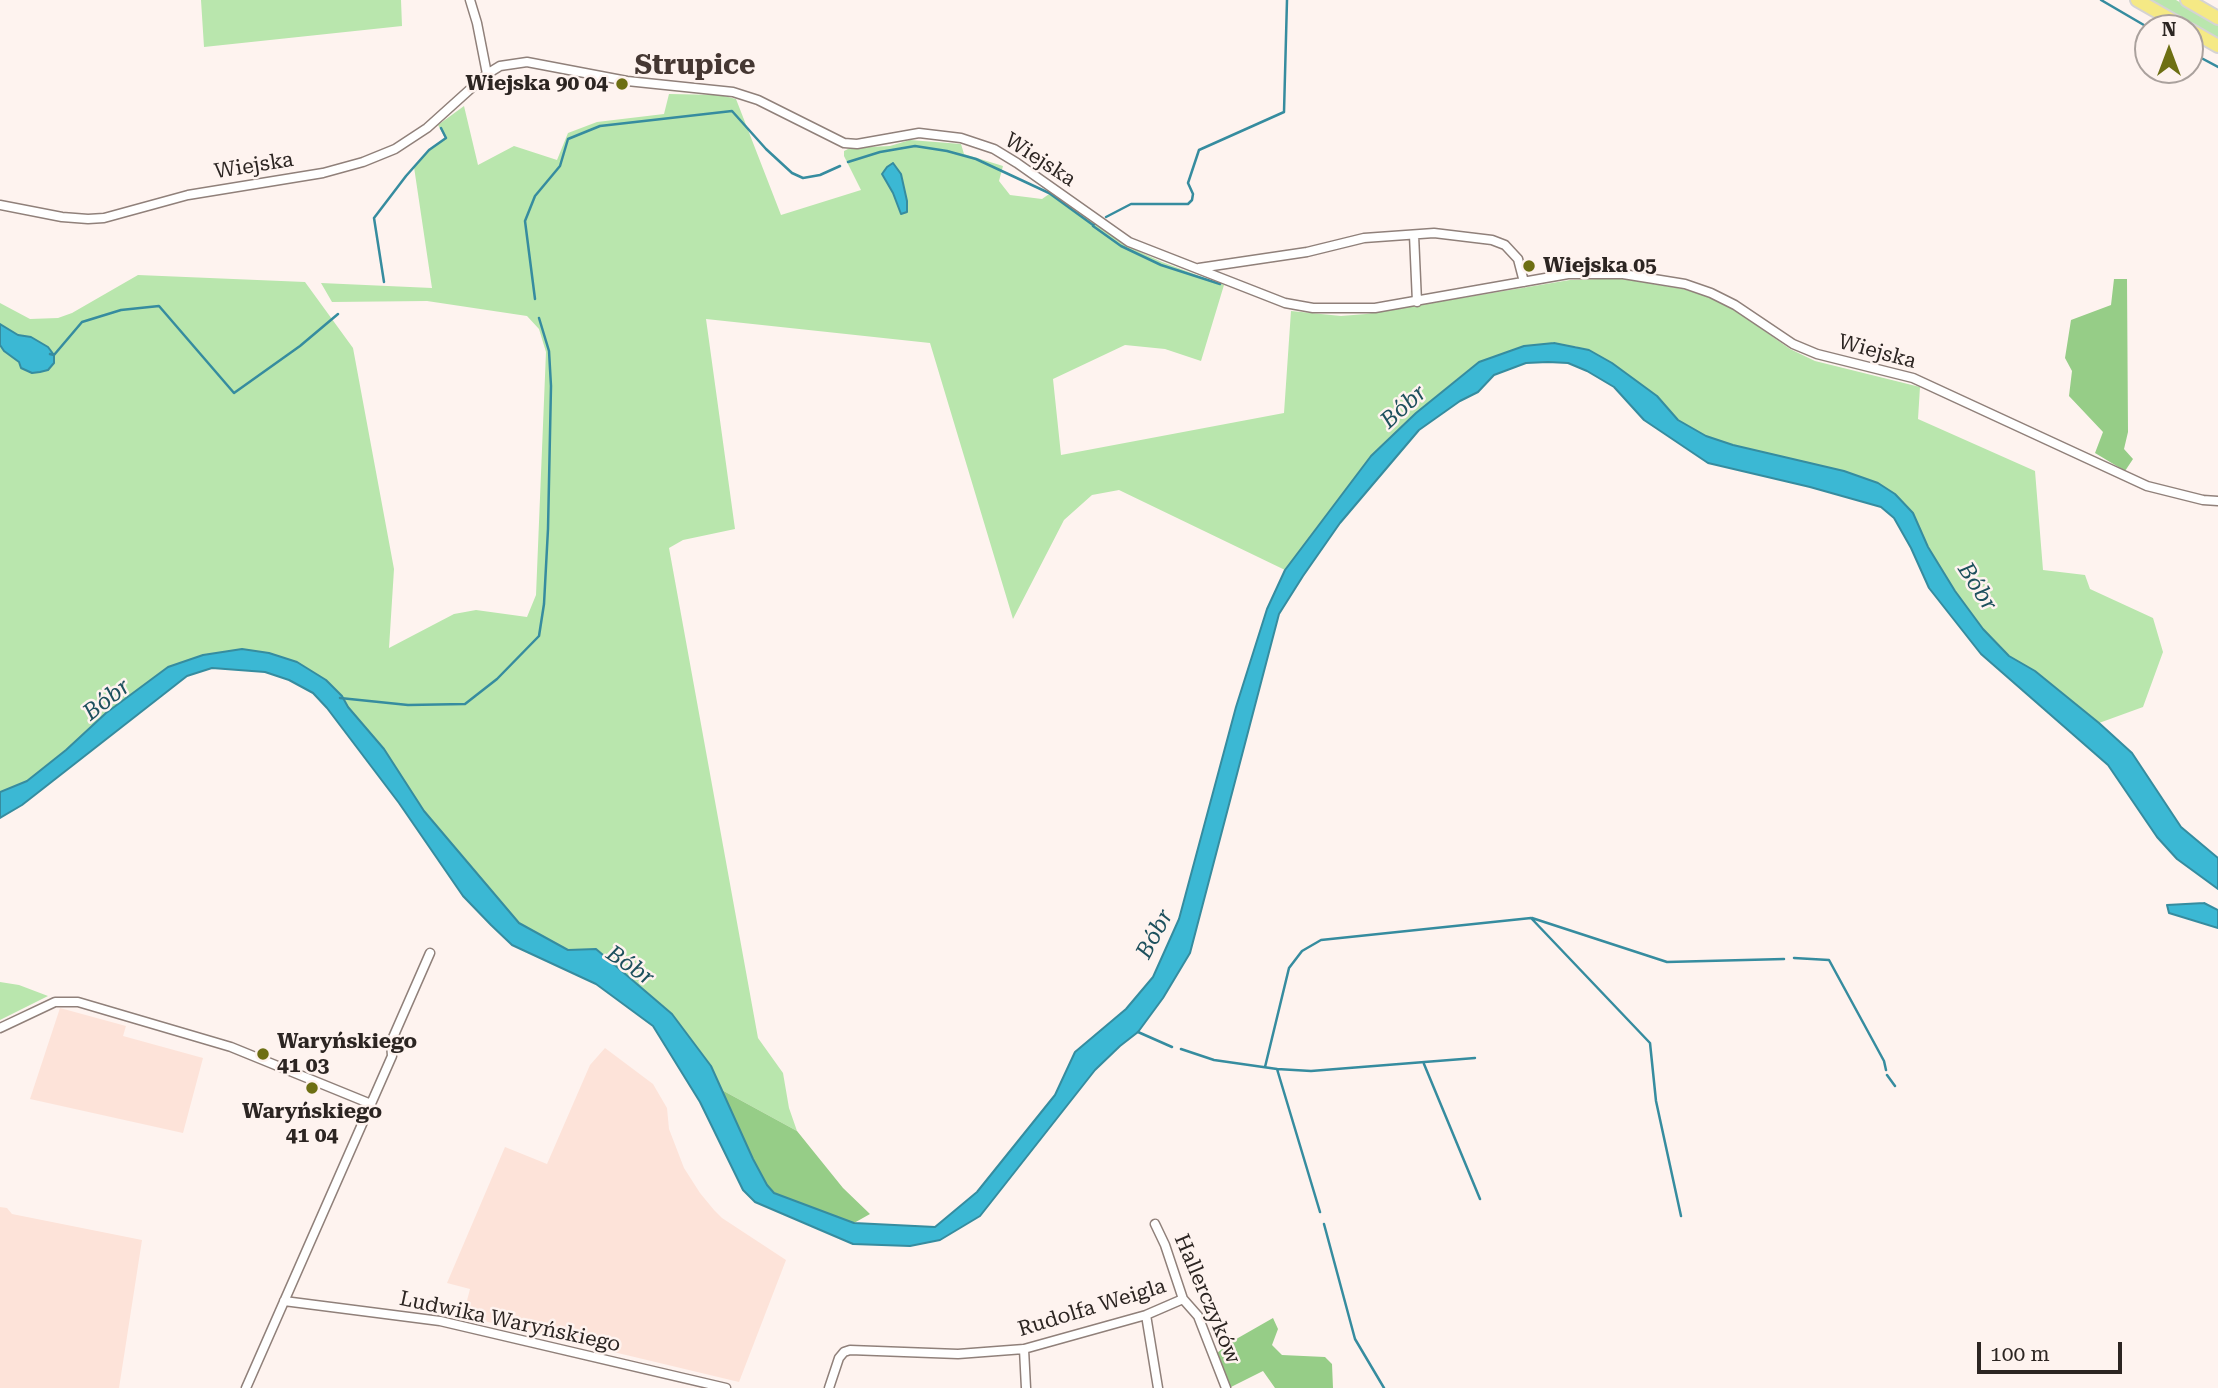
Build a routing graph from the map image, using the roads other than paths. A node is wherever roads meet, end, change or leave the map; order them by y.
1 (470, 0) edge
2 (2137, 0) edge
3 (2187, 0) edge
4 (2162, 14) edge
5 (2218, 18) edge
6 (487, 74) junction
7 (0, 205) edge
8 (1415, 235) junction
9 (1198, 268) junction
10 (1524, 282) junction
11 (1417, 302) junction
12 (2218, 501) edge
13 (430, 953) dead end
14 (0, 1028) edge
15 (371, 1104) junction
16 (1155, 1224) dead end
17 (1183, 1298) junction
18 (284, 1301) junction
19 (1146, 1315) junction
20 (1024, 1349) junction
21 (246, 1388) edge
22 (726, 1388) edge
23 (828, 1388) edge
24 (1026, 1388) edge
25 (1158, 1388) edge
26 (1226, 1388) edge

1 - 6 street
2 - 4 main road
3 - 5 main road
6 - 7 street, Wiejska
6 - 9 street, Wiejska
8 - 9 street, Wiejska
8 - 10 street, Wiejska
8 - 11 street
9 - 11 street, Wiejska
10 - 11 street, Wiejska
10 - 12 street, Wiejska
13 - 15 street
14 - 15 street
15 - 18 street
16 - 17 street, Hallerczyków
17 - 19 street, Rudolfa Weigla
17 - 26 street, Hallerczyków
18 - 21 street
18 - 22 street, Ludwika Waryńskiego
19 - 20 street, Rudolfa Weigla
19 - 25 street
20 - 23 street, Rudolfa Weigla
20 - 24 street

